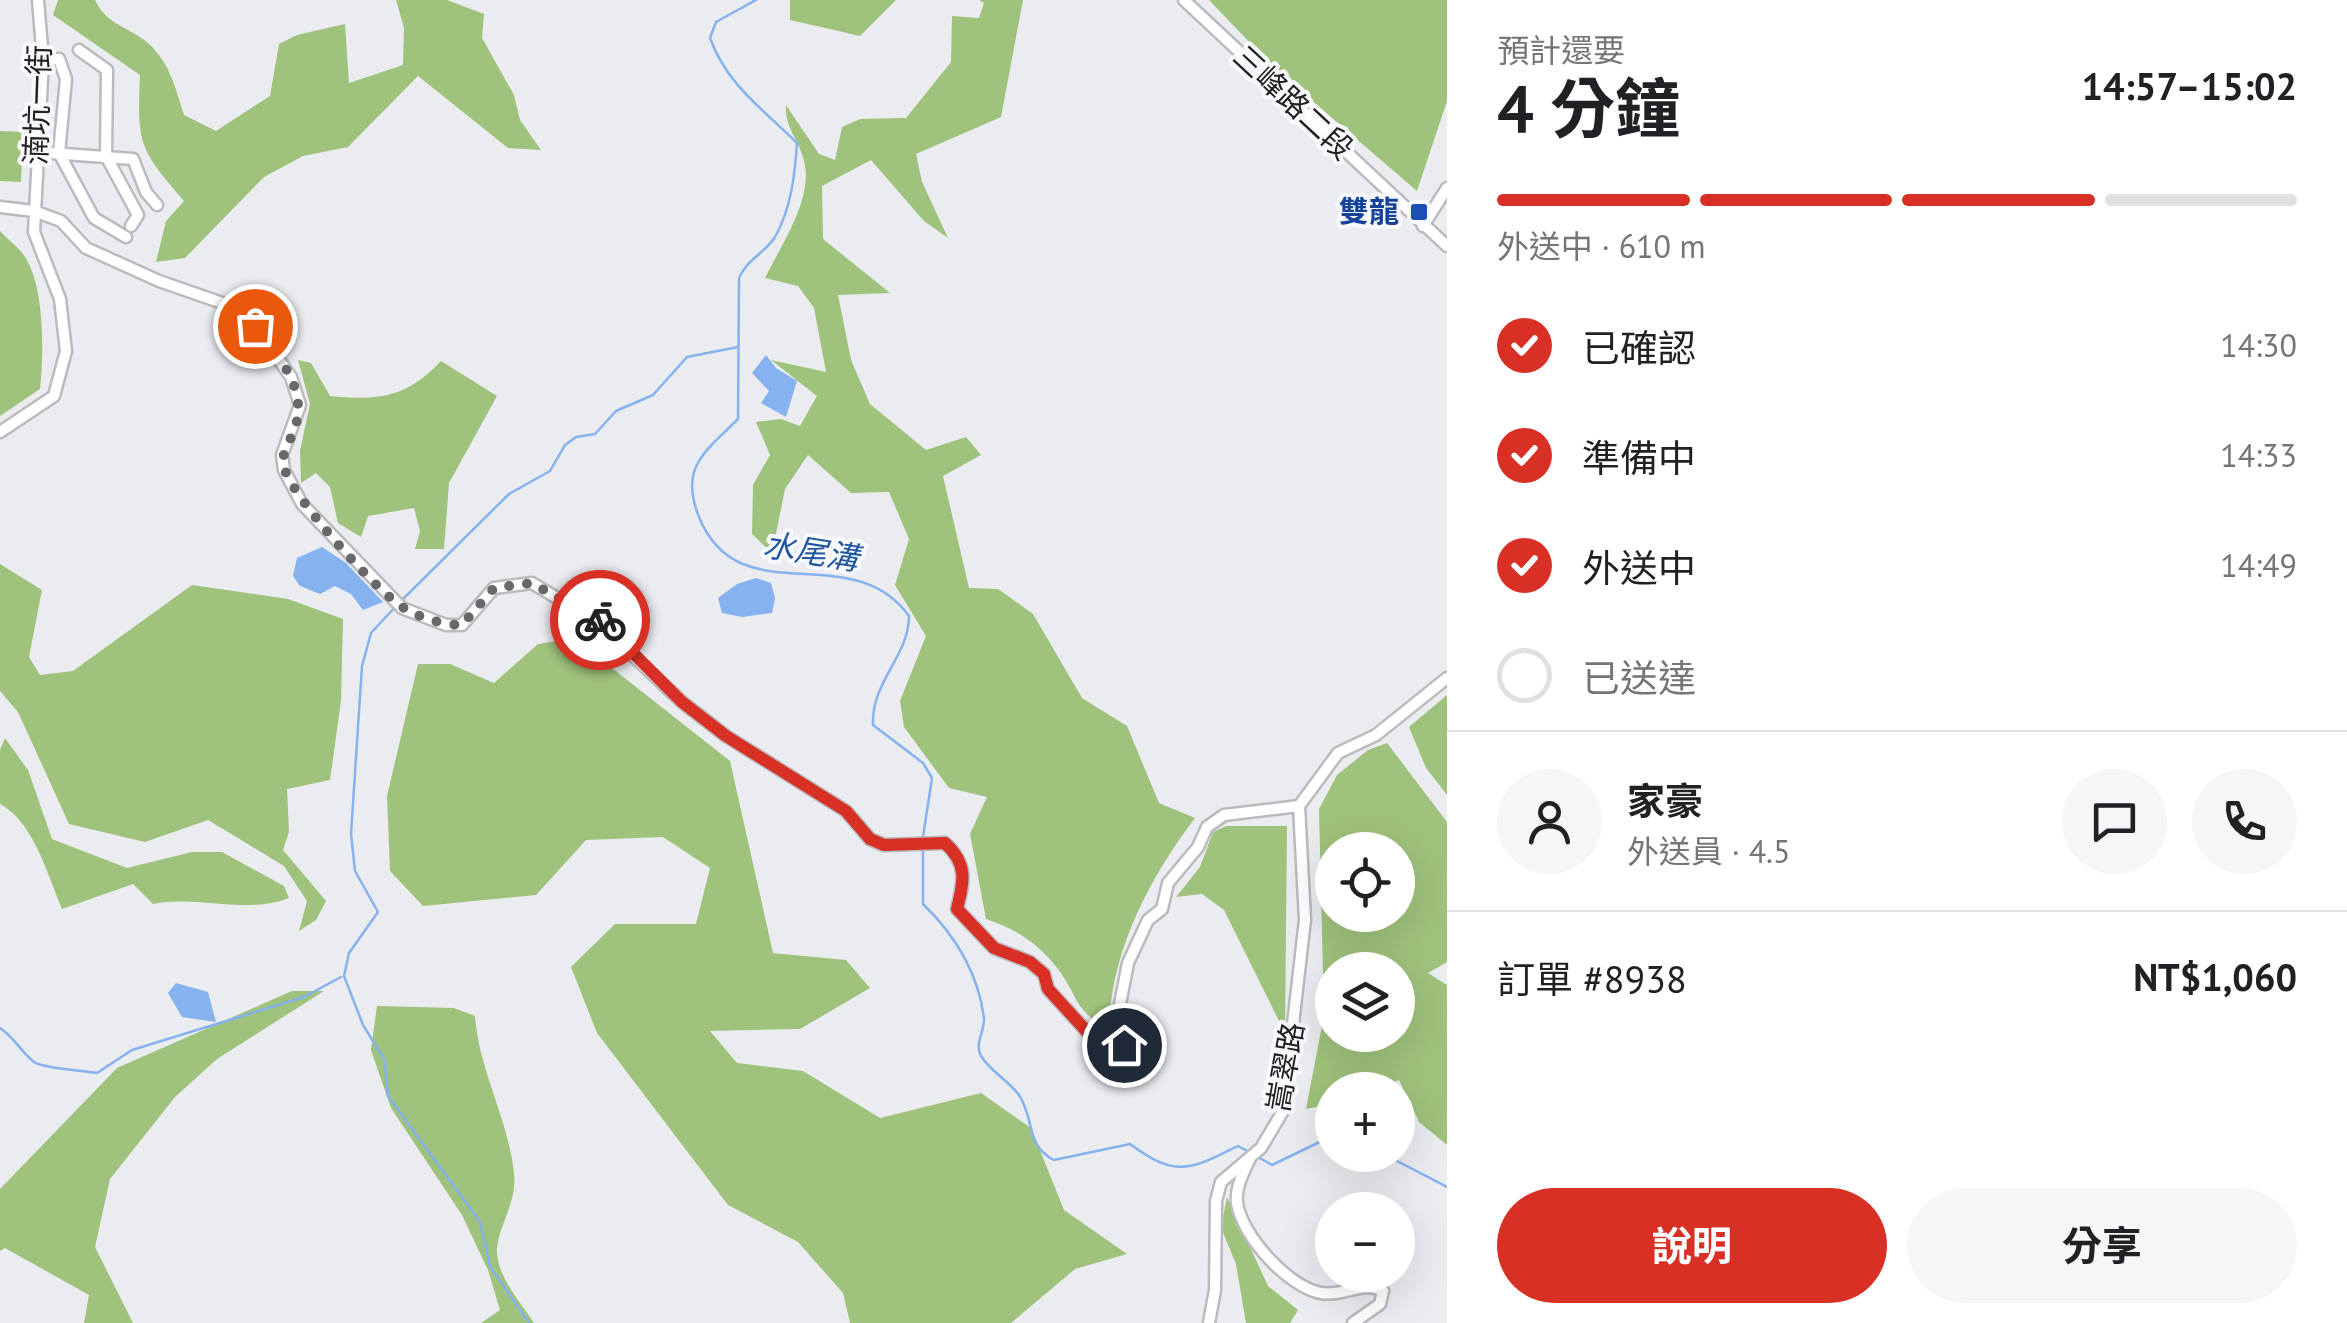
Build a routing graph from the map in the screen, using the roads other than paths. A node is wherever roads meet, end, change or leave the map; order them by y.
1 (38, 0) edge
2 (1184, 0) edge
3 (80, 50) dead end
4 (43, 60) junction
5 (37, 152) junction
6 (59, 153) junction
7 (106, 156) junction
8 (1447, 188) edge
9 (157, 205) dead end
10 (0, 207) edge
11 (34, 211) junction
12 (1422, 226) junction
13 (1447, 246) edge
14 (0, 432) edge
15 (1447, 678) edge
16 (1298, 806) junction
17 (1250, 1158) junction
18 (1209, 1323) edge
19 (1353, 1323) edge

1 - 4 street, 湳坑一街
2 - 12 street, 三峰路二段
3 - 7 street
4 - 5 street, 湳坑一街
4 - 6 street
5 - 6 street
5 - 11 street, 湳坑一街
6 - 7 street
6 - 7 street
7 - 9 street
8 - 12 street
10 - 11 street
11 - 14 street, 湳坑一街
11 - 16 street
12 - 13 street, 三峰路二段
15 - 16 street
16 - 17 street, 嵩翠路
17 - 18 street, 嵩翠路
17 - 19 street

